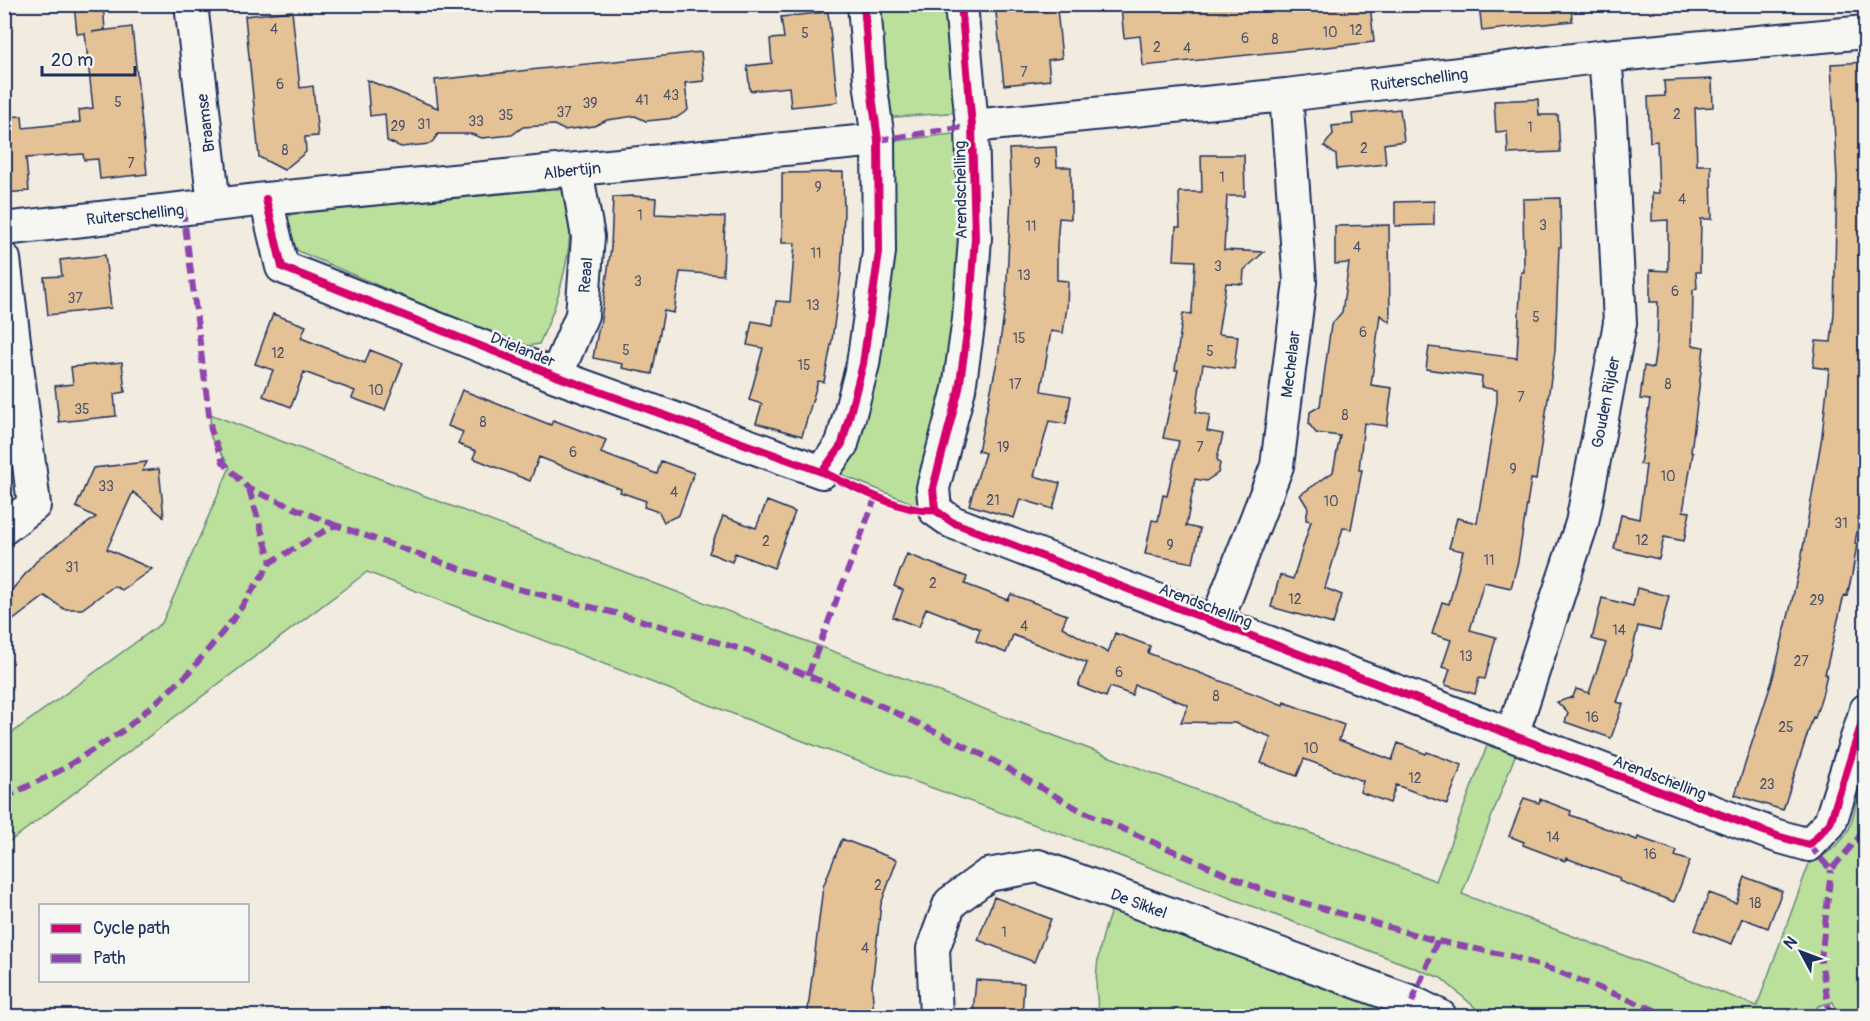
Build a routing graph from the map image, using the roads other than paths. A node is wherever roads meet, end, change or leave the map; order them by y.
1 (191, 4) edge
2 (864, 4) edge
3 (961, 4) edge
4 (1866, 32) edge
5 (1605, 56) junction
6 (1286, 94) junction
7 (972, 126) junction
8 (878, 140) junction
9 (576, 169) junction
10 (266, 199) junction
11 (214, 206) junction
12 (4, 229) edge
13 (4, 259) edge
14 (556, 376) junction
15 (4, 528) edge
16 (1216, 623) junction
17 (1866, 710) edge
18 (1512, 735) junction
19 (936, 1017) edge
20 (1440, 1017) edge

1 - 11 street, Braamse
2 - 8 street, Drielander
3 - 7 street, Arendschelling
4 - 5 street, Ruiterschelling
5 - 6 street, Ruiterschelling
5 - 18 street, Gouden Rijder
6 - 7 street, Ruiterschelling
6 - 16 street, Mechelaar
7 - 16 street, Arendschelling
8 - 9 street, Albertijn
8 - 14 street, Drielander
9 - 10 street, Albertijn
9 - 14 street, Reaal
10 - 11 street, Ruiterschelling
10 - 14 street, Drielander
11 - 12 street, Ruiterschelling
13 - 15 street
16 - 18 street, Arendschelling
17 - 18 street, Arendschelling
19 - 20 street, De Sikkel

